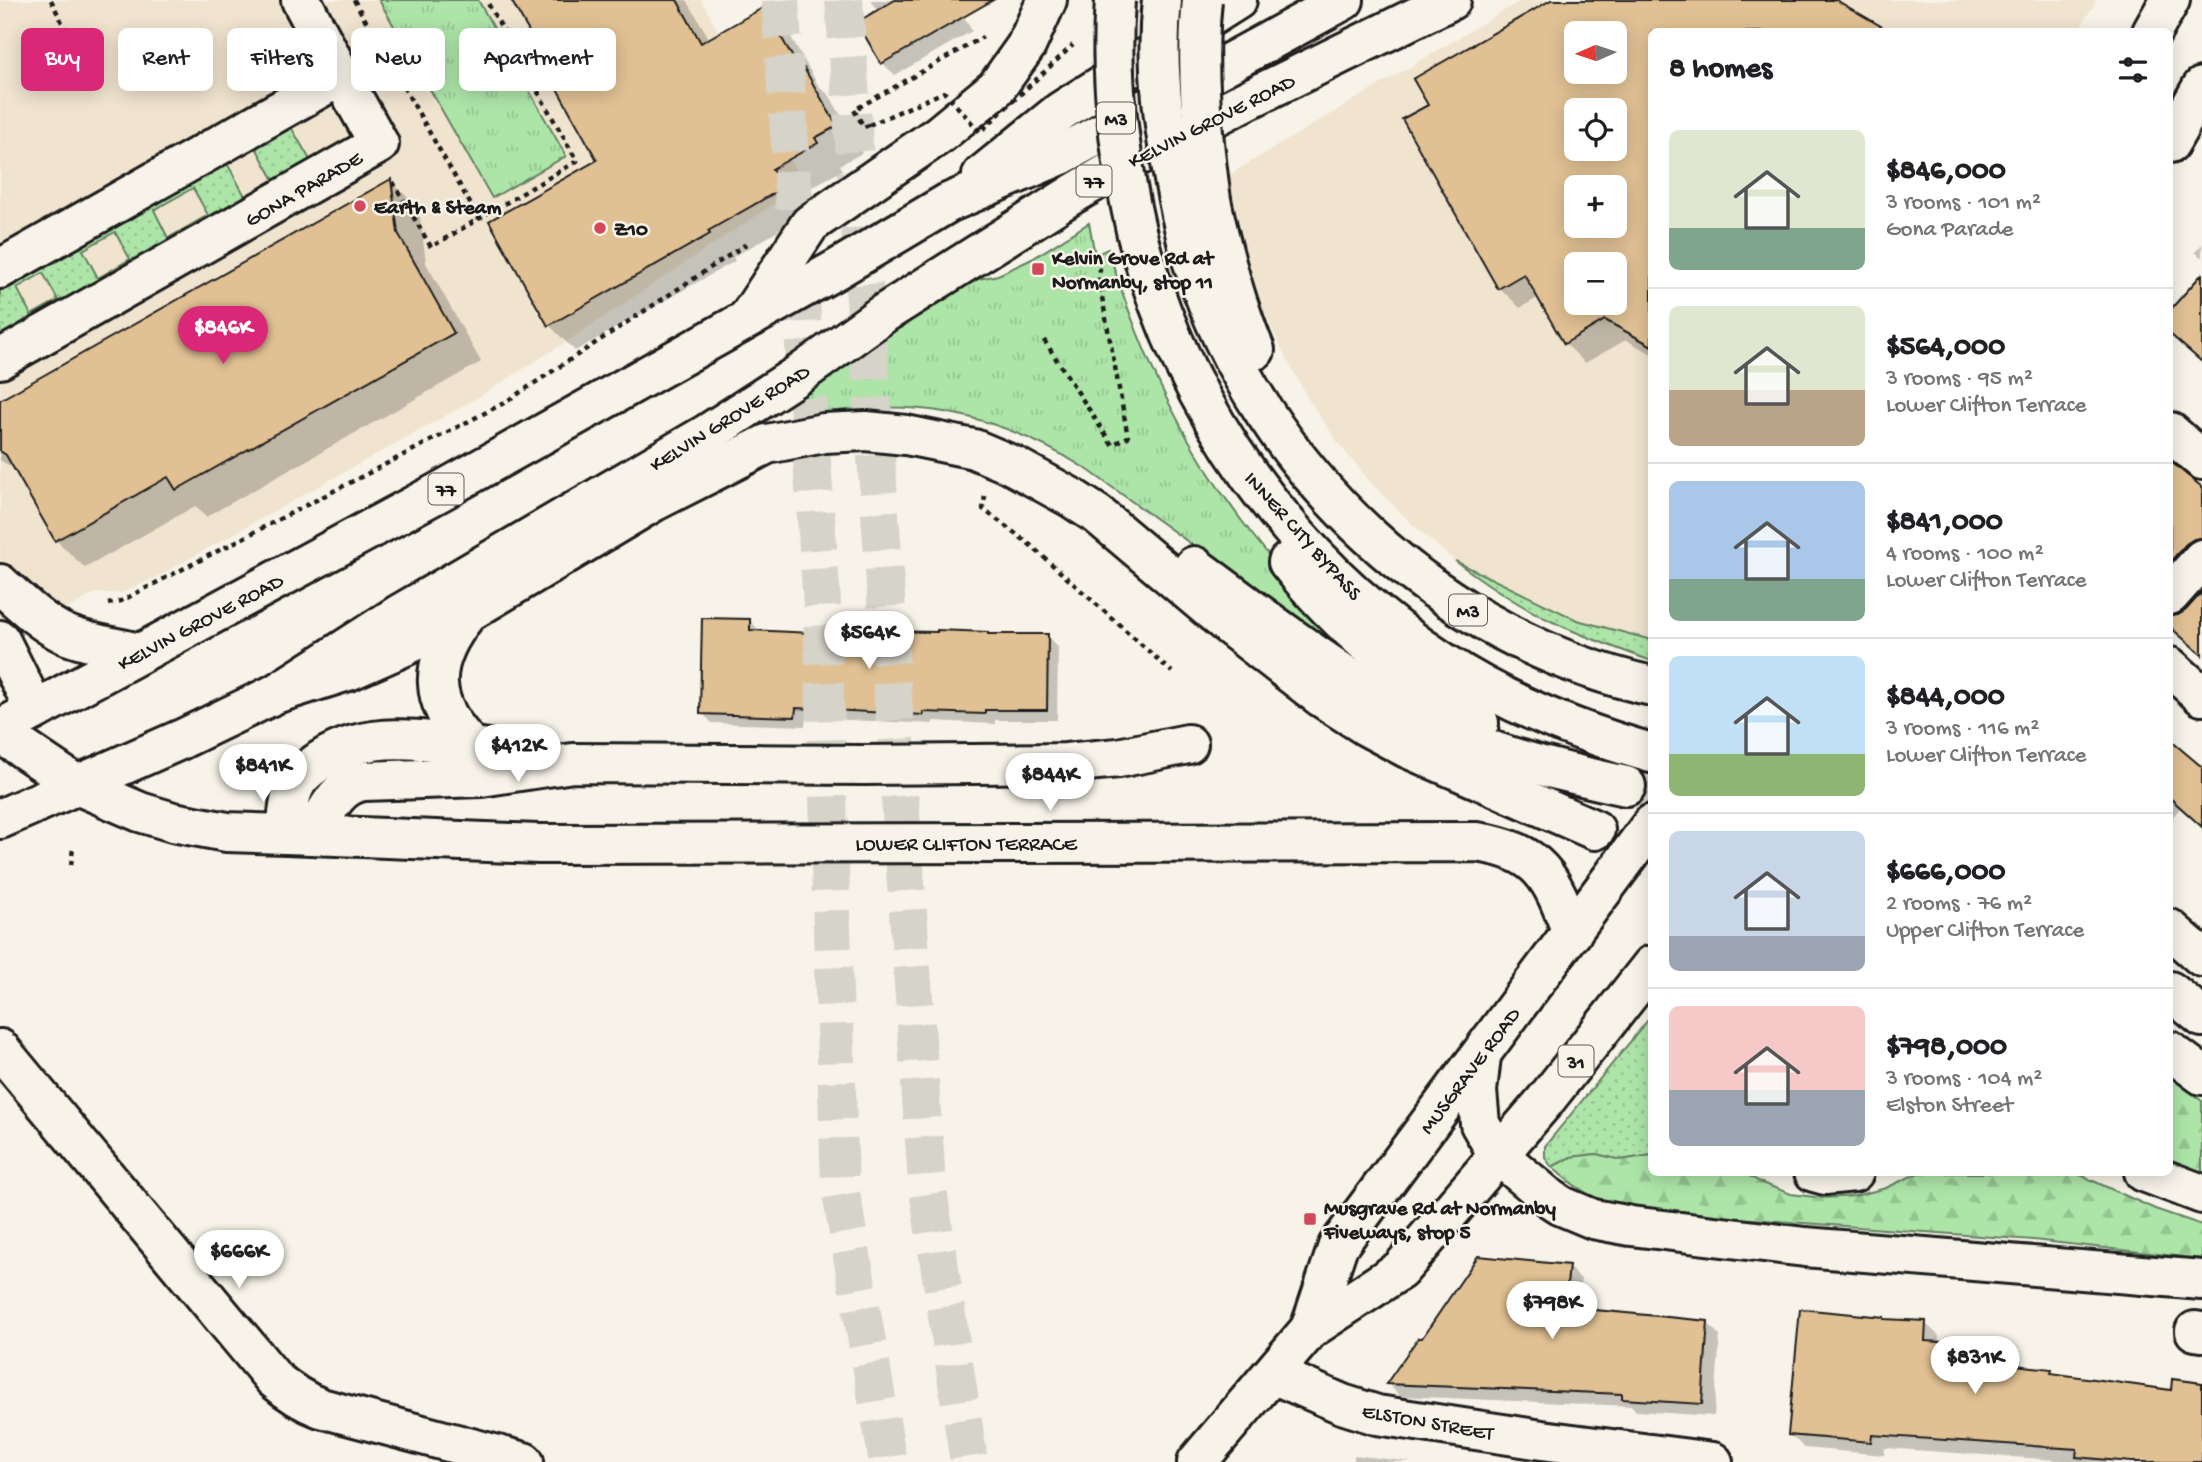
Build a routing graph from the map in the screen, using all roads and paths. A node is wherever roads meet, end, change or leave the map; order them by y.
1 (51, 0) edge
2 (301, 0) edge
3 (354, 0) edge
4 (485, 0) edge
5 (1047, 0) edge
6 (1115, 0) edge
7 (1162, 0) edge
8 (1202, 0) edge
9 (1237, 0) edge
10 (1344, 0) edge
11 (1451, 0) edge
12 (2170, 0) edge
13 (65, 28) edge
14 (2154, 28) edge
15 (990, 32) dead end
16 (1076, 42) dead end
17 (341, 76) junction
18 (2202, 87) edge
19 (955, 91) dead end
20 (944, 99) dead end
21 (2173, 138) edge
22 (388, 174) dead end
23 (948, 203) junction
24 (1196, 207) junction
25 (478, 219) junction
26 (752, 240) dead end
27 (1101, 253) dead end
28 (0, 269) edge
29 (748, 318) junction
30 (1044, 340) dead end
31 (0, 359) edge
32 (1218, 429) junction
33 (2173, 435) edge
34 (2202, 460) edge
35 (983, 509) dead end
36 (1098, 515) junction
37 (2202, 559) edge
38 (0, 584) edge
39 (2173, 592) edge
40 (97, 607) dead end
41 (467, 613) junction
42 (0, 640) edge
43 (139, 653) junction
44 (2173, 670) edge
45 (1172, 672) dead end
46 (1648, 685) edge
47 (275, 694) junction
48 (2202, 696) edge
49 (34, 710) junction
50 (0, 731) edge
51 (1188, 744) dead end
52 (472, 747) junction
53 (1648, 752) tunnel mouth
54 (573, 763) junction
55 (1559, 771) junction
56 (78, 785) junction
57 (1626, 786) tunnel mouth
58 (0, 819) edge
59 (1648, 829) edge
60 (1595, 830) dead end
61 (300, 835) junction
62 (73, 848) dead end
63 (71, 865) dead end
64 (2173, 932) edge
65 (1572, 933) junction
66 (2202, 957) edge
67 (1648, 970) edge
68 (2173, 993) edge
69 (2202, 1017) edge
70 (0, 1049) edge
71 (2173, 1053) edge
72 (1481, 1056) junction
73 (2202, 1075) edge
74 (1498, 1155) junction
75 (2155, 1176) edge
76 (2202, 1194) edge
77 (2202, 1280) edge
78 (1310, 1329) junction
79 (1273, 1374) junction
80 (1540, 1451) edge
81 (524, 1462) edge
82 (1197, 1462) edge
83 (1713, 1462) edge

1 - 13 path
2 - 17 main road
3 - 25 path
4 - 25 path
5 - 29 main road
6 - 32 main road, INNER CITY BYPASS / M3, bridge
7 - 24 main road, M3, bridge
8 - 24 main road, bridge
9 - 23 main road, KELVIN GROVE ROAD
10 - 23 main road, KELVIN GROVE ROAD / 77
11 - 47 main road, KELVIN GROVE ROAD / 77
12 - 14 main road
15 - 16 path, bridge
17 - 28 main road
17 - 31 main road, GONA PARADE
18 - 21 main road
19 - 20 path
22 - 25 path
23 - 29 main road, KELVIN GROVE ROAD / 77
24 - 46 main road, M3
26 - 40 path
27 - 30 path
29 - 43 main road, KELVIN GROVE ROAD / 77
32 - 53 main road, INNER CITY BYPASS / M3
32 - 55 main road
33 - 34 main road
35 - 45 path
36 - 41 main road
36 - 55 main road
36 - 60 main road
37 - 39 main road
38 - 43 main road
41 - 47 main road
41 - 52 main road
42 - 49 main road
43 - 49 main road, KELVIN GROVE ROAD / 77
44 - 48 main road
47 - 56 main road, KELVIN GROVE ROAD / 77
49 - 50 main road, KELVIN GROVE ROAD / 77
49 - 56 main road
50 - 56 main road, LOWER CLIFTON TERRACE
51 - 54 main road
52 - 54 main road
52 - 61 main road
54 - 61 main road
55 - 57 main road
56 - 58 main road, KELVIN GROVE ROAD / 77
56 - 61 main road, LOWER CLIFTON TERRACE
59 - 65 main road, MUSGRAVE ROAD / 31
61 - 65 main road, LOWER CLIFTON TERRACE
62 - 63 path
64 - 66 main road
65 - 72 main road, MUSGRAVE ROAD / 31
67 - 74 main road, MUSGRAVE ROAD / 31
68 - 69 main road
70 - 81 main road
71 - 73 main road
72 - 74 main road
72 - 78 main road, MUSGRAVE ROAD / 31
74 - 77 main road
74 - 78 main road, MUSGRAVE ROAD / 31
75 - 76 main road
78 - 79 main road, MUSGRAVE ROAD / 31
79 - 80 main road, ELSTON STREET
79 - 82 main road, MUSGRAVE ROAD / 31
80 - 83 main road, ELSTON STREET

